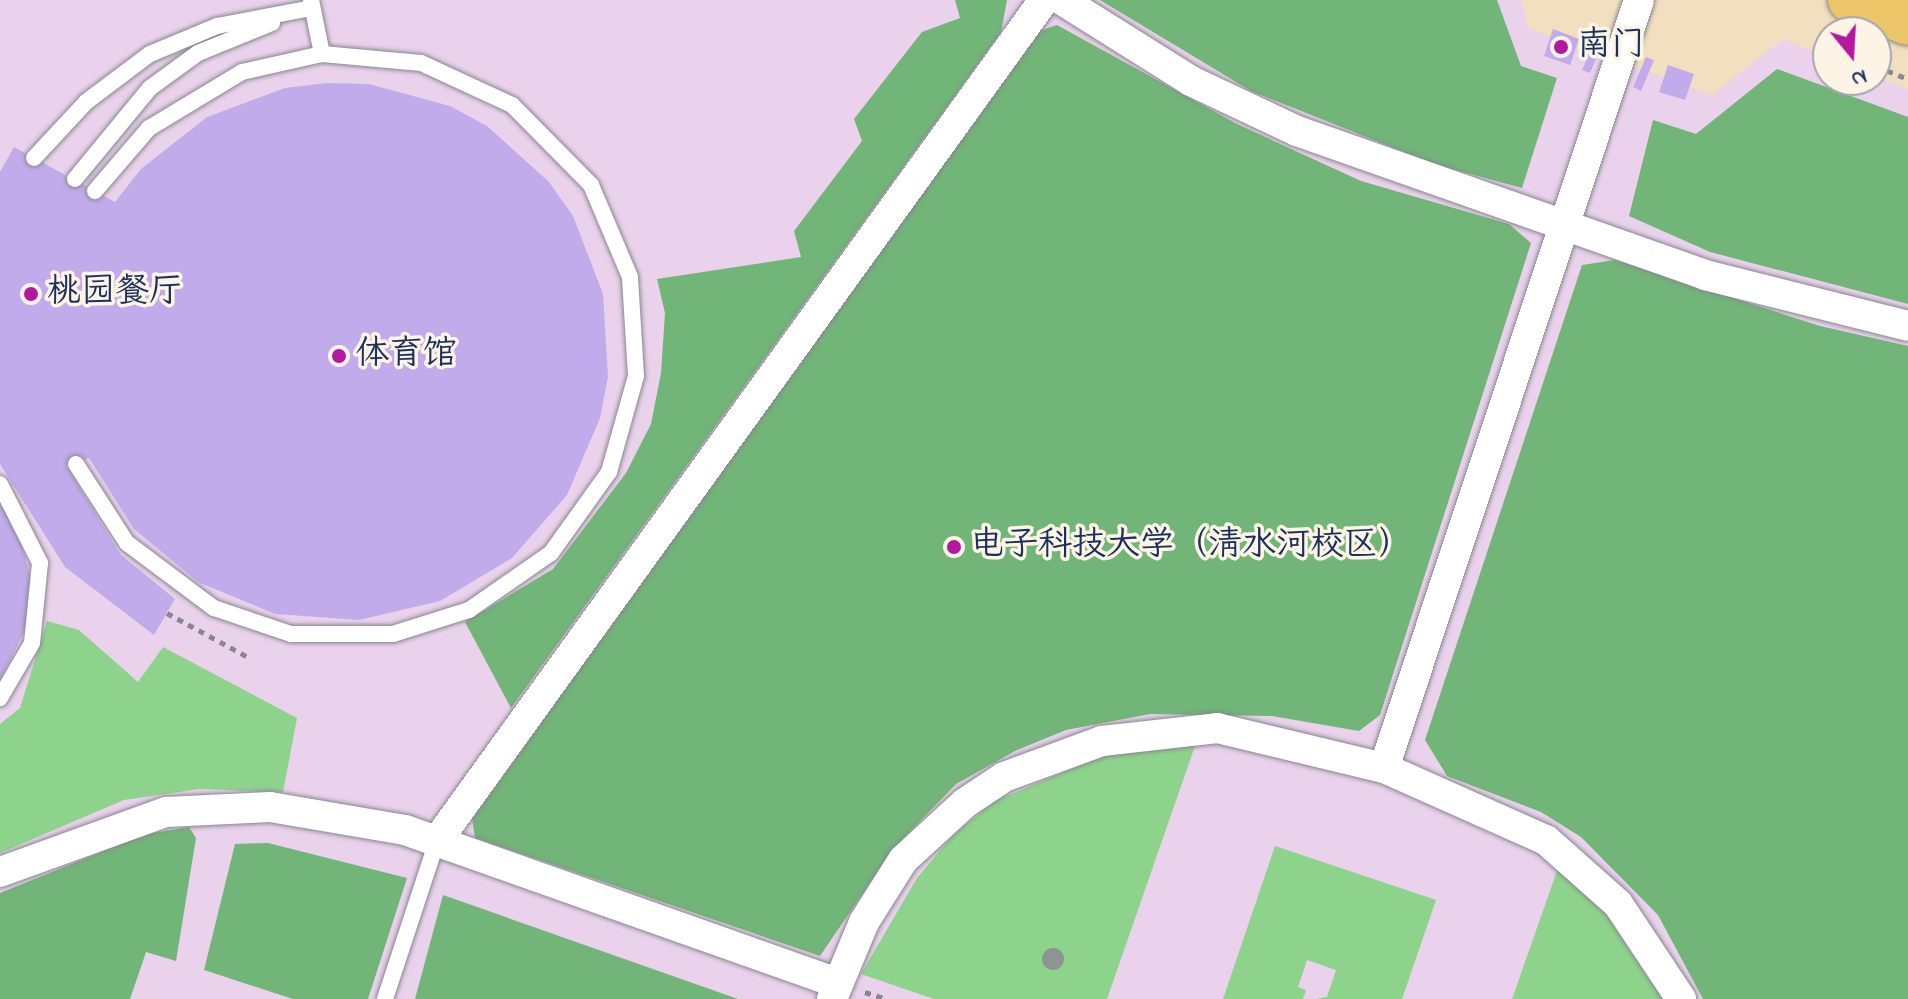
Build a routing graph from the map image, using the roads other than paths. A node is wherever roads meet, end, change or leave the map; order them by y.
1 (1044, 0) edge
2 (1062, 0) edge
3 (1639, 0) edge
4 (1850, 0) edge
5 (311, 4) edge
6 (1908, 23) edge
7 (322, 54) junction
8 (34, 158) dead end
9 (75, 179) dead end
10 (95, 191) dead end
11 (1563, 226) junction
12 (1908, 326) edge
13 (76, 464) dead end
14 (0, 484) edge
15 (0, 698) edge
16 (1384, 768) junction
17 (437, 841) junction
18 (0, 872) edge
19 (835, 991) edge
20 (385, 999) edge
21 (1681, 999) edge

1 - 17 street
2 - 11 street
3 - 11 street
4 - 6 main road
5 - 7 lane
5 - 8 lane
5 - 9 lane
7 - 10 lane
7 - 13 lane
11 - 12 street
11 - 16 street
14 - 15 lane
16 - 19 street
16 - 21 street
17 - 18 street
17 - 19 street
17 - 20 lane

